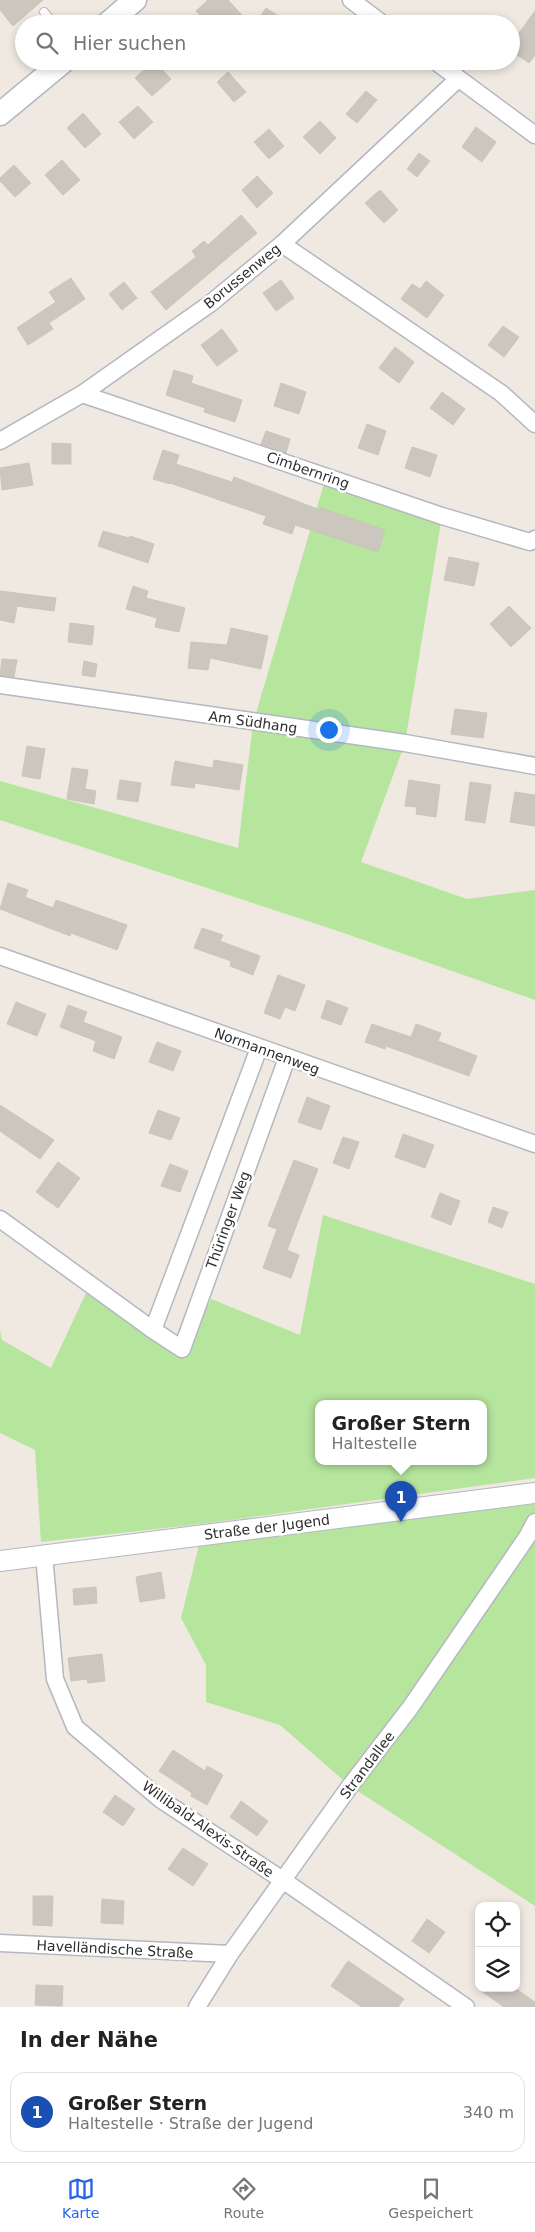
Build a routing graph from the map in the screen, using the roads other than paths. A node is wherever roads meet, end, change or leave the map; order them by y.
1 (135, 0) edge
2 (351, 0) edge
3 (44, 12) dead end
4 (46, 15) edge
5 (118, 15) edge
6 (372, 15) edge
7 (53, 70) edge
8 (446, 70) edge
9 (458, 79) junction
10 (0, 114) edge
11 (535, 135) edge
12 (282, 244) junction
13 (82, 394) junction
14 (535, 424) edge
15 (0, 441) edge
16 (535, 539) edge
17 (0, 685) edge
18 (535, 766) edge
19 (0, 956) edge
20 (259, 1048) junction
21 (287, 1058) junction
22 (535, 1144) edge
23 (0, 1219) edge
24 (153, 1330) junction
25 (535, 1493) edge
26 (535, 1522) edge
27 (44, 1555) junction
28 (0, 1561) edge
29 (284, 1881) junction
30 (0, 1943) edge
31 (230, 1954) junction
32 (197, 2007) edge
33 (466, 2007) edge

1 - 5 main road
2 - 6 street
3 - 4 lane
7 - 10 main road
8 - 9 street
9 - 11 street
9 - 12 street, Borussenweg
12 - 13 street, Borussenweg
12 - 14 street
13 - 15 street, Borussenweg
13 - 16 street, Cimbernring
17 - 18 street, Am Südhang
19 - 20 street, Normannenweg
20 - 21 street, Normannenweg
20 - 24 street
21 - 22 street, Normannenweg
21 - 24 street, Thüringer Weg
23 - 24 street, Thüringer Weg
25 - 27 street, Straße der Jugend
26 - 29 street, Strandallee
27 - 28 street, Straße der Jugend
27 - 29 street, Willibald-Alexis-Straße
29 - 31 street, Strandallee
29 - 33 street, Willibald-Alexis-Straße
30 - 31 street, Havelländische Straße
31 - 32 street, Strandallee

